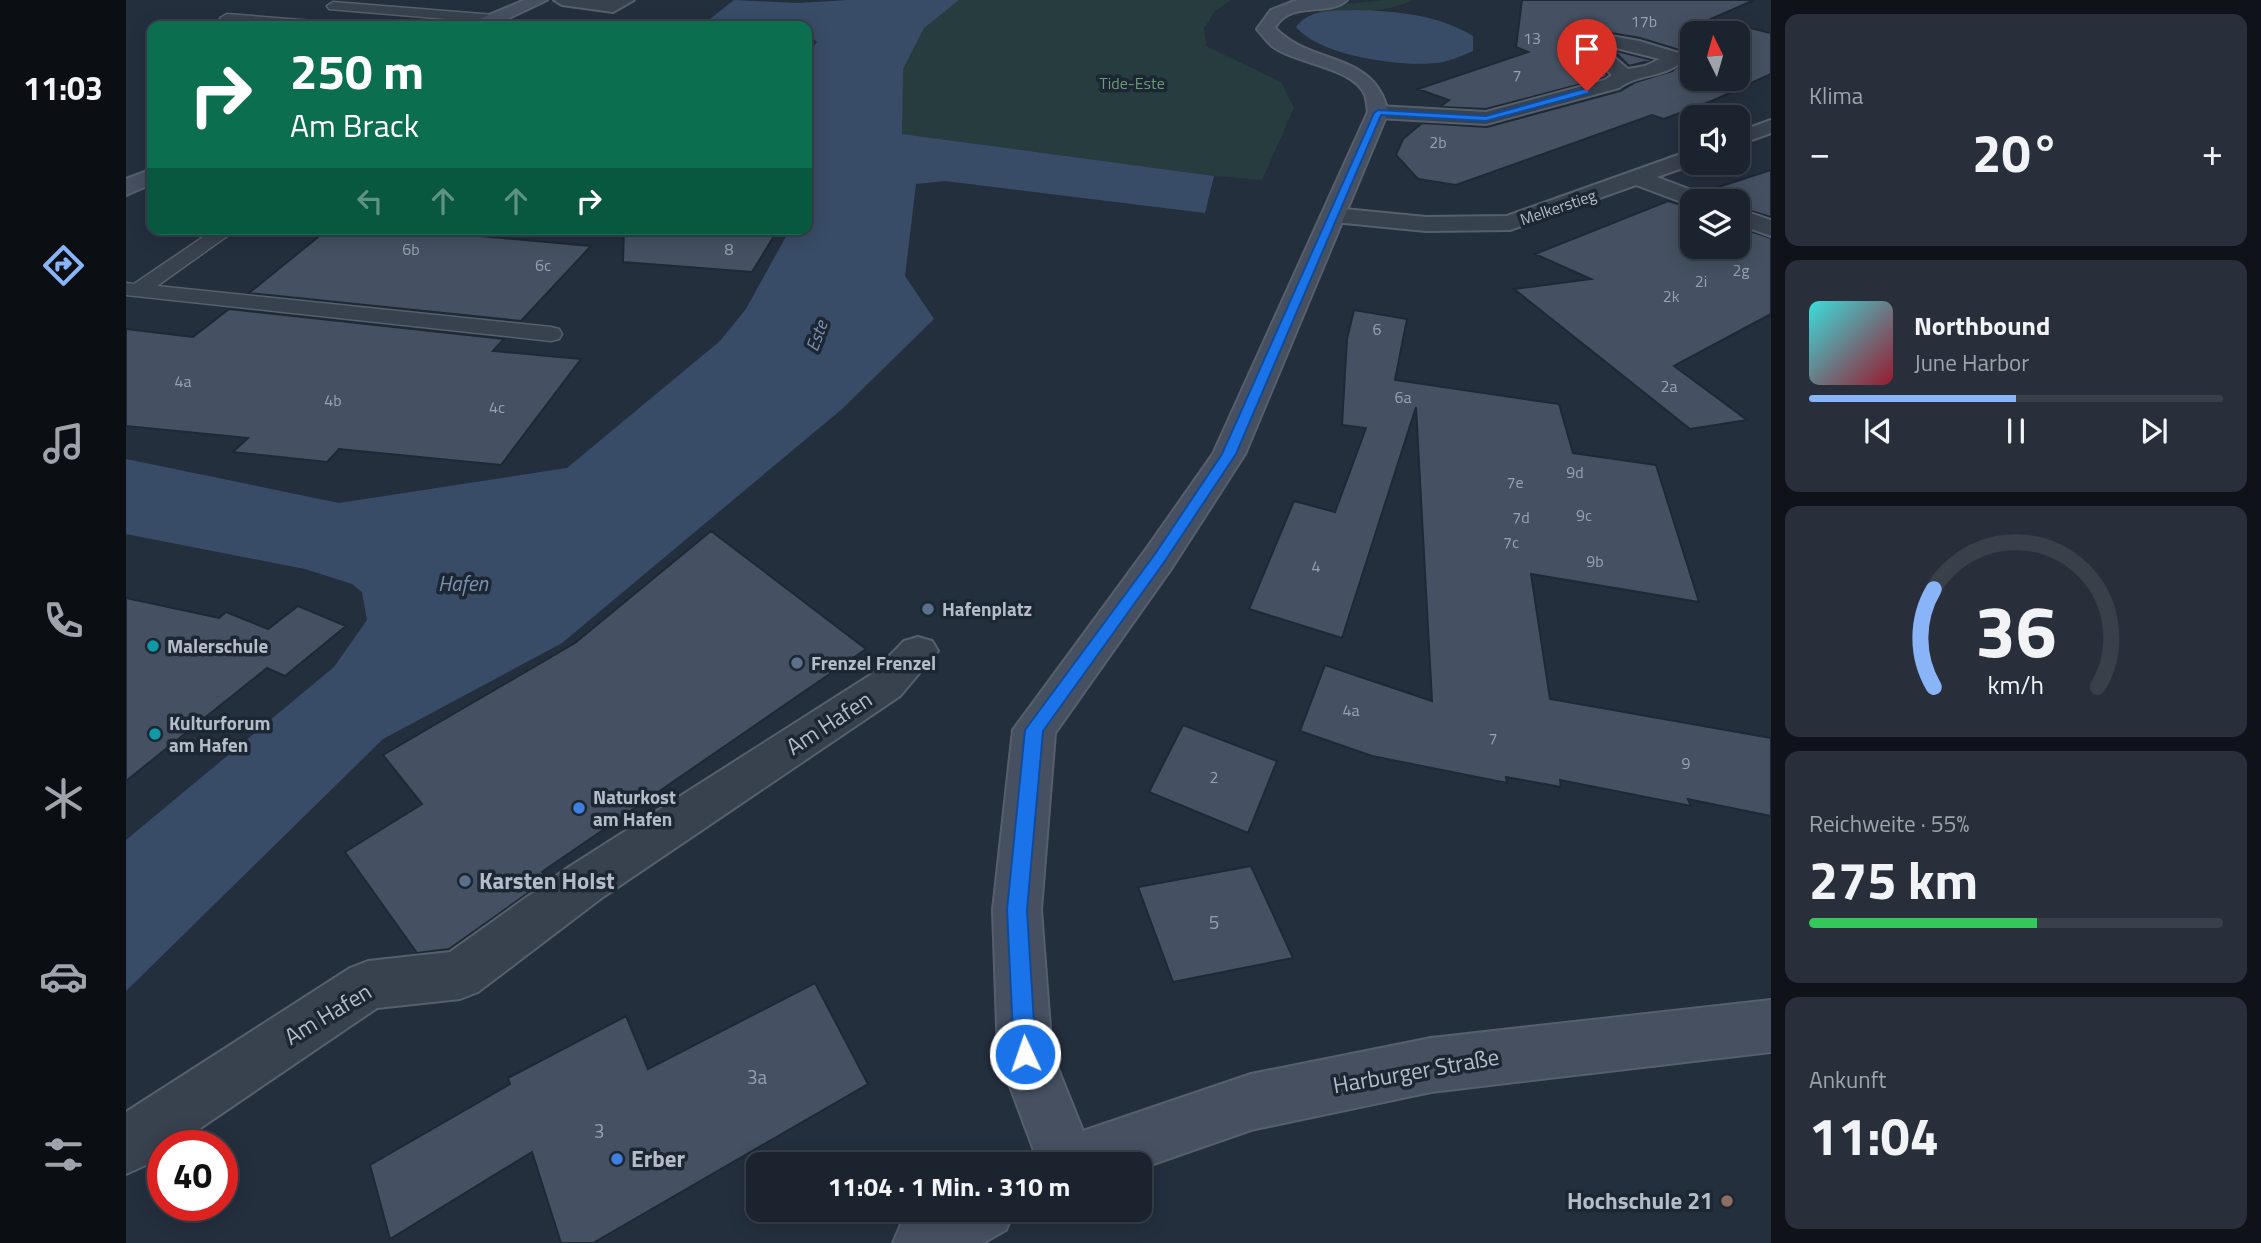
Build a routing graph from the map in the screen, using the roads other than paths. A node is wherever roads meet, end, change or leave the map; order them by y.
1 (539, 0) edge
2 (562, 0) edge
3 (1339, 0) edge
4 (619, 4) edge
5 (333, 6) dead end
6 (227, 18) dead end
7 (264, 21) edge
8 (468, 21) edge
9 (491, 21) edge
10 (580, 21) edge
11 (1624, 75) dead end
12 (1378, 113) junction
13 (1771, 126) edge
14 (1750, 134) edge
15 (1680, 162) edge
16 (147, 178) edge
17 (1639, 178) junction
18 (126, 188) edge
19 (1680, 194) edge
20 (1334, 215) junction
21 (1750, 221) edge
22 (1771, 229) edge
23 (219, 235) edge
24 (132, 290) edge
25 (551, 334) dead end
26 (919, 651) dead end
27 (1771, 1026) edge
28 (126, 1145) edge
29 (1064, 1152) edge
30 (1104, 1152) edge
31 (961, 1222) edge
32 (923, 1243) edge

1 - 9 street
2 - 4 street
3 - 12 street
4 - 10 street
5 - 8 lane
6 - 7 lane
11 - 12 street
12 - 20 street
13 - 14 street
15 - 17 street, Melkerstieg
16 - 18 street
17 - 19 street
17 - 20 street, Melkerstieg
20 - 29 street
21 - 22 street
23 - 24 lane
24 - 25 lane
26 - 28 street, Am Hafen
27 - 30 street, Harburger Straße
31 - 32 street

